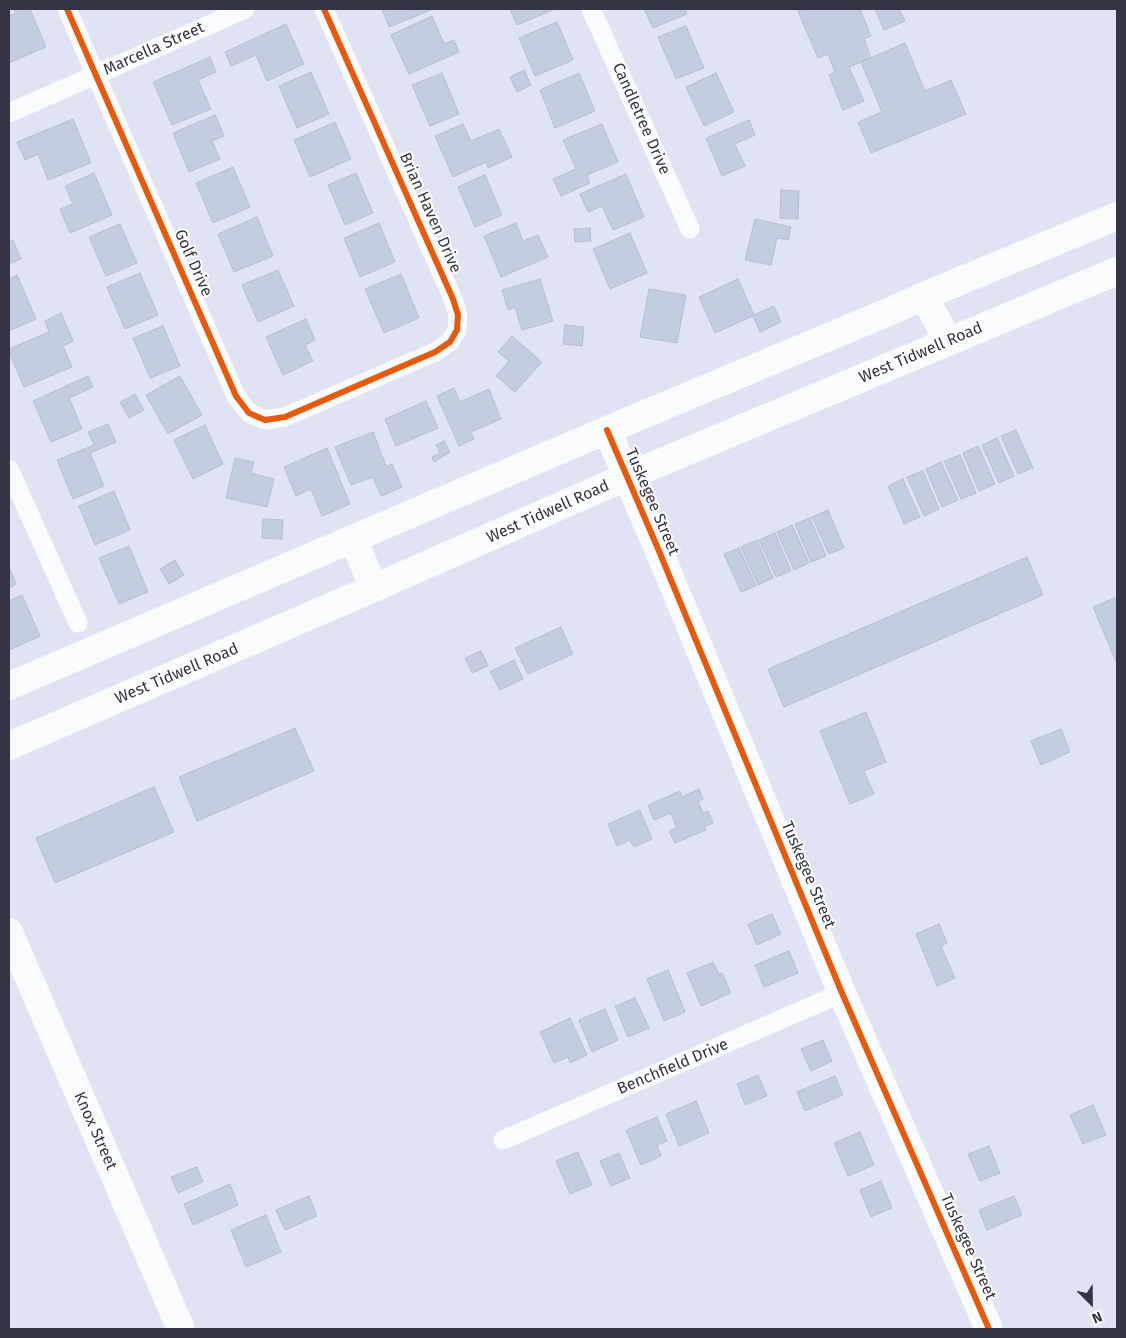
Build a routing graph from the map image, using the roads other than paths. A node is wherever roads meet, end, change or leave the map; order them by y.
1 (67, 9) edge
2 (245, 9) edge
3 (324, 9) edge
4 (592, 9) edge
5 (96, 74) junction
6 (9, 113) edge
7 (1117, 216) edge
8 (690, 229) dead end
9 (1117, 271) edge
10 (924, 296) junction
11 (948, 341) junction
12 (364, 383) joint
13 (607, 430) junction
14 (9, 470) edge
15 (626, 477) junction
16 (353, 539) junction
17 (374, 588) junction
18 (78, 623) dead end
19 (9, 686) edge
20 (9, 746) edge
21 (9, 932) edge
22 (842, 993) junction
23 (503, 1140) dead end
24 (182, 1329) edge
25 (989, 1329) edge

1 - 5 street, Golf Drive
2 - 5 street, Marcella Street
3 - 12 street, Brian Haven Drive
4 - 8 street, Candletree Drive
5 - 6 street, Marcella Street
5 - 12 street, Golf Drive
7 - 10 main road
9 - 11 main road, West Tidwell Road
10 - 11 main road
10 - 13 main road
11 - 15 main road, West Tidwell Road
13 - 15 main road, Tuskegee Street
13 - 16 main road
14 - 18 street
15 - 17 main road, West Tidwell Road
15 - 22 main road, Tuskegee Street
16 - 17 main road
16 - 19 main road
17 - 20 main road, West Tidwell Road
21 - 24 main road, Knox Street
22 - 23 street, Benchfield Drive
22 - 25 main road, Tuskegee Street

